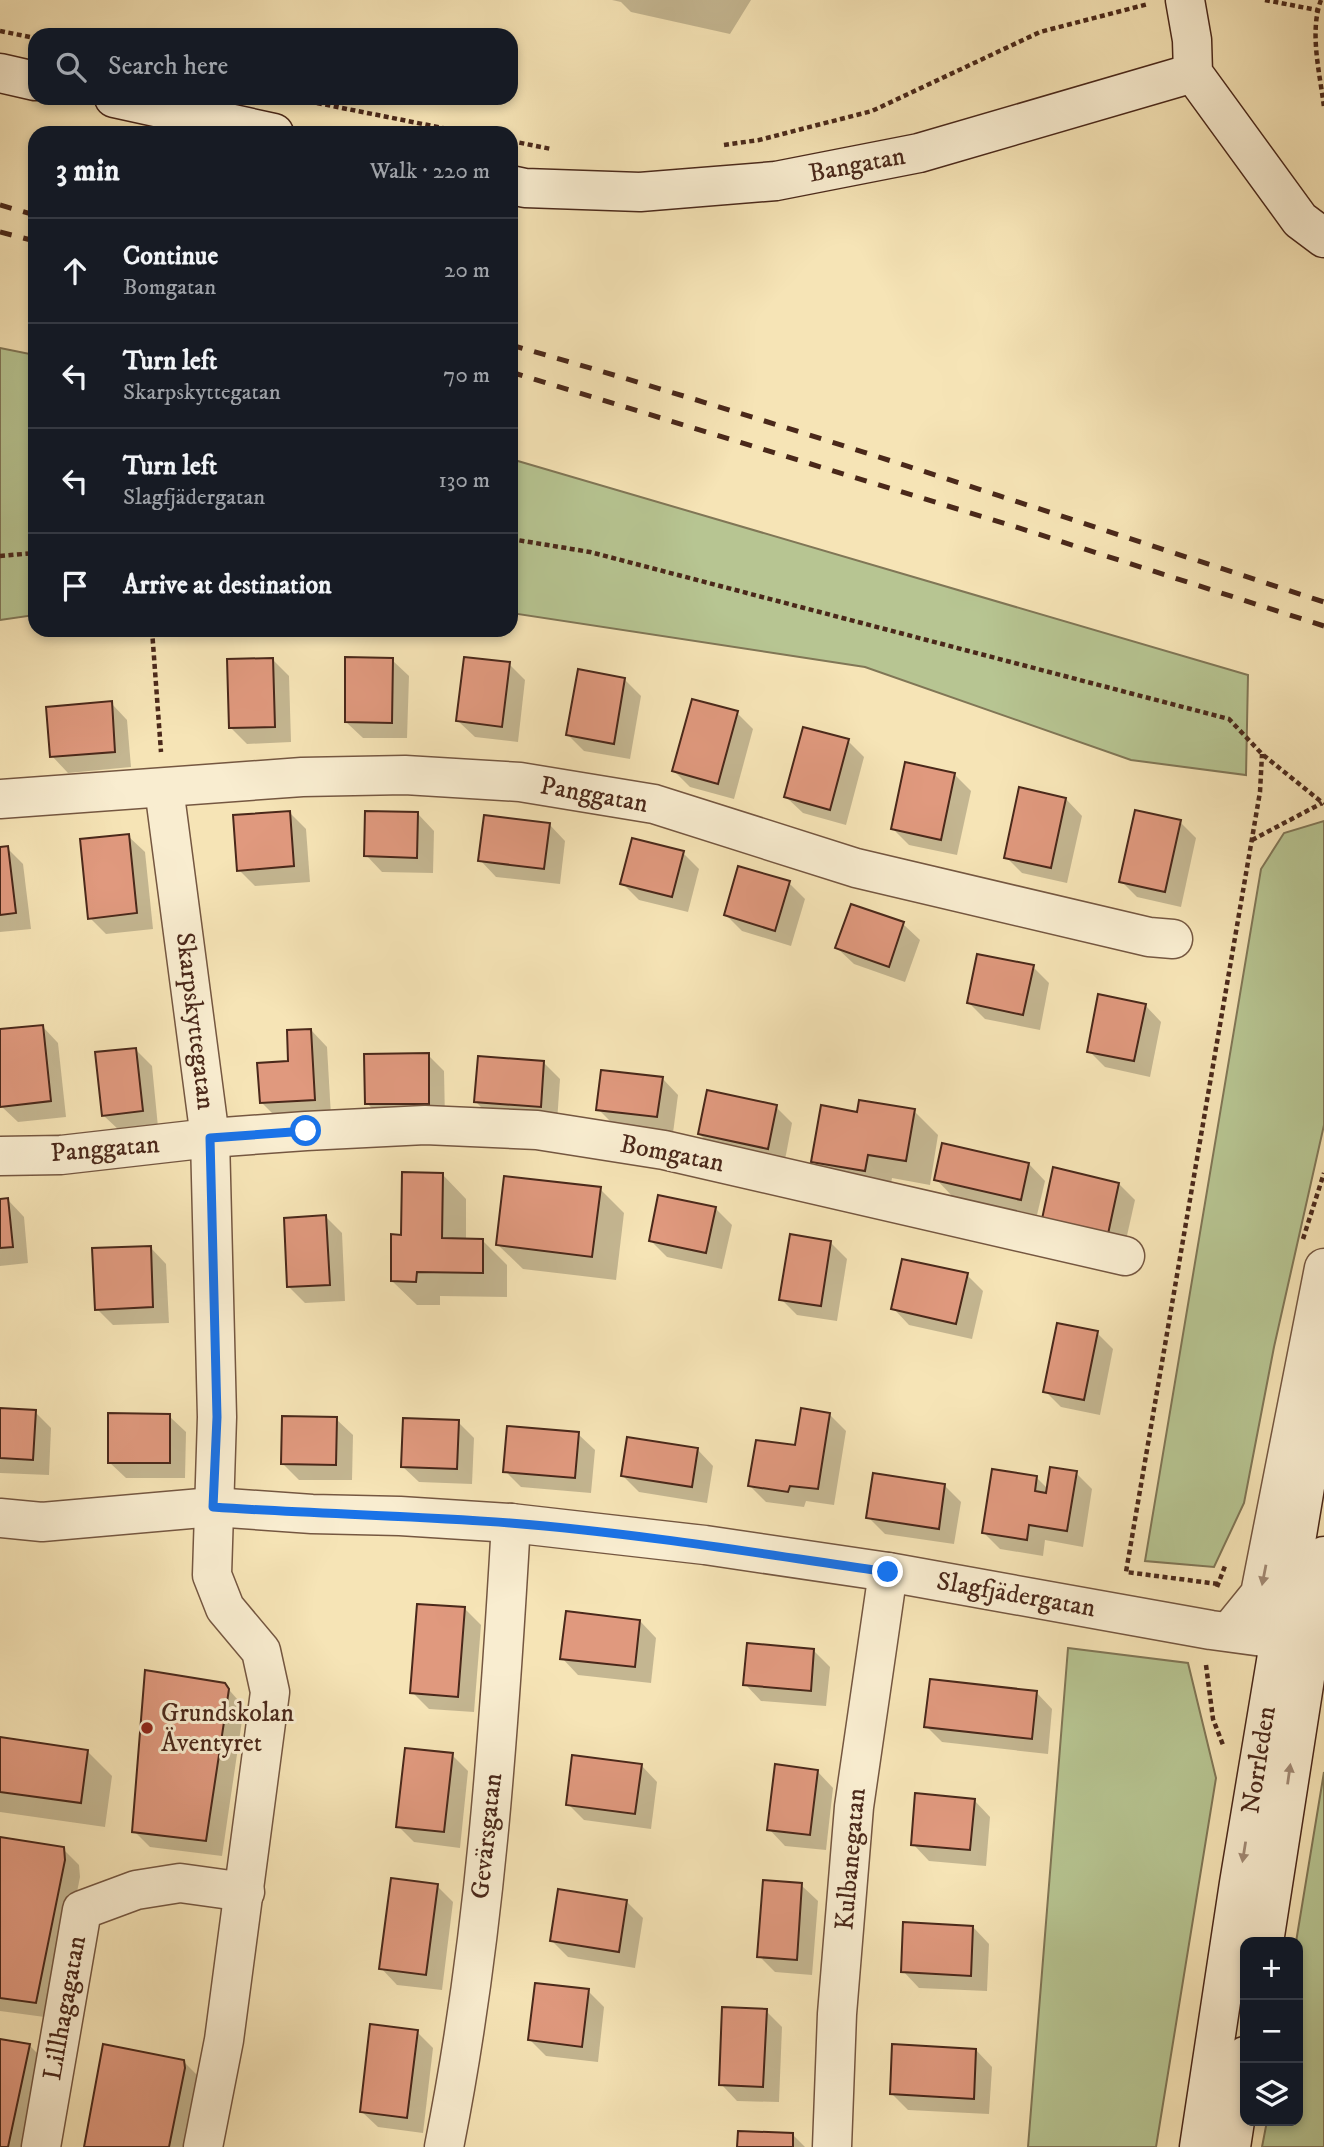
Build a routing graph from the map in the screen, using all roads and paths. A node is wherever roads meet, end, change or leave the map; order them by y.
1 (1265, 0) edge
2 (1321, 0) edge
3 (1168, 2) edge
4 (1317, 10) junction
5 (0, 30) edge
6 (28, 36) edge
7 (0, 73) edge
8 (1193, 73) junction
9 (28, 79) edge
10 (146, 105) edge
11 (327, 105) edge
12 (1324, 107) edge
13 (242, 126) edge
14 (433, 126) edge
15 (518, 142) edge
16 (719, 146) dead end
17 (558, 151) dead end
18 (518, 186) edge
19 (1324, 238) edge
20 (518, 540) edge
21 (28, 554) edge
22 (0, 556) edge
23 (153, 637) edge
24 (1262, 754) junction
25 (164, 788) junction
26 (0, 799) edge
27 (1323, 803) edge
28 (1251, 840) junction
29 (1173, 939) dead end
30 (210, 1138) junction
31 (0, 1156) edge
32 (1125, 1256) dead end
33 (1324, 1268) edge
34 (1324, 1373) edge
35 (213, 1507) junction
36 (0, 1518) edge
37 (511, 1523) junction
38 (1324, 1556) edge
39 (888, 1572) junction
40 (1217, 1584) dead end
41 (1230, 1632) junction
42 (1309, 1644) edge
43 (1324, 1685) edge
44 (1296, 1725) junction
45 (245, 1892) junction
46 (1265, 1937) edge
47 (1244, 2063) edge
48 (41, 2147) edge
49 (203, 2147) edge
50 (444, 2147) edge
51 (832, 2147) edge
52 (1199, 2147) edge
53 (1231, 2147) edge

1 - 4 path
2 - 4 path
3 - 8 street
3 - 16 path
4 - 12 path
5 - 6 path
7 - 9 street
8 - 18 street, Bangatan
8 - 19 street
10 - 13 street
11 - 14 path
15 - 17 path
20 - 24 path
21 - 22 path
23 - 25 path
24 - 27 path
24 - 28 path
25 - 26 street, Panggatan
25 - 29 street, Panggatan
25 - 30 street, Skarpskyttegatan
27 - 28 path
28 - 40 path
30 - 31 street, Panggatan
30 - 32 street, Bomgatan
30 - 35 street, Skarpskyttegatan
33 -> 41 street
34 - 42 street, Norrleden
35 - 36 street, Slagfjädergatan
35 - 37 street, Slagfjädergatan
35 - 45 street
37 - 39 street, Slagfjädergatan
37 - 50 street, Gevärsgatan
38 - 42 street, Norrleden
39 - 41 street, Slagfjädergatan
39 - 51 street, Kulbanegatan
41 - 42 street, Slagfjädergatan
42 - 44 street, Norrleden
42 -> 52 street, Norrleden
43 - 44 street
46 -> 44 street, Norrleden
45 - 48 street, Lillhagagatan
45 - 49 street
47 - 53 street

